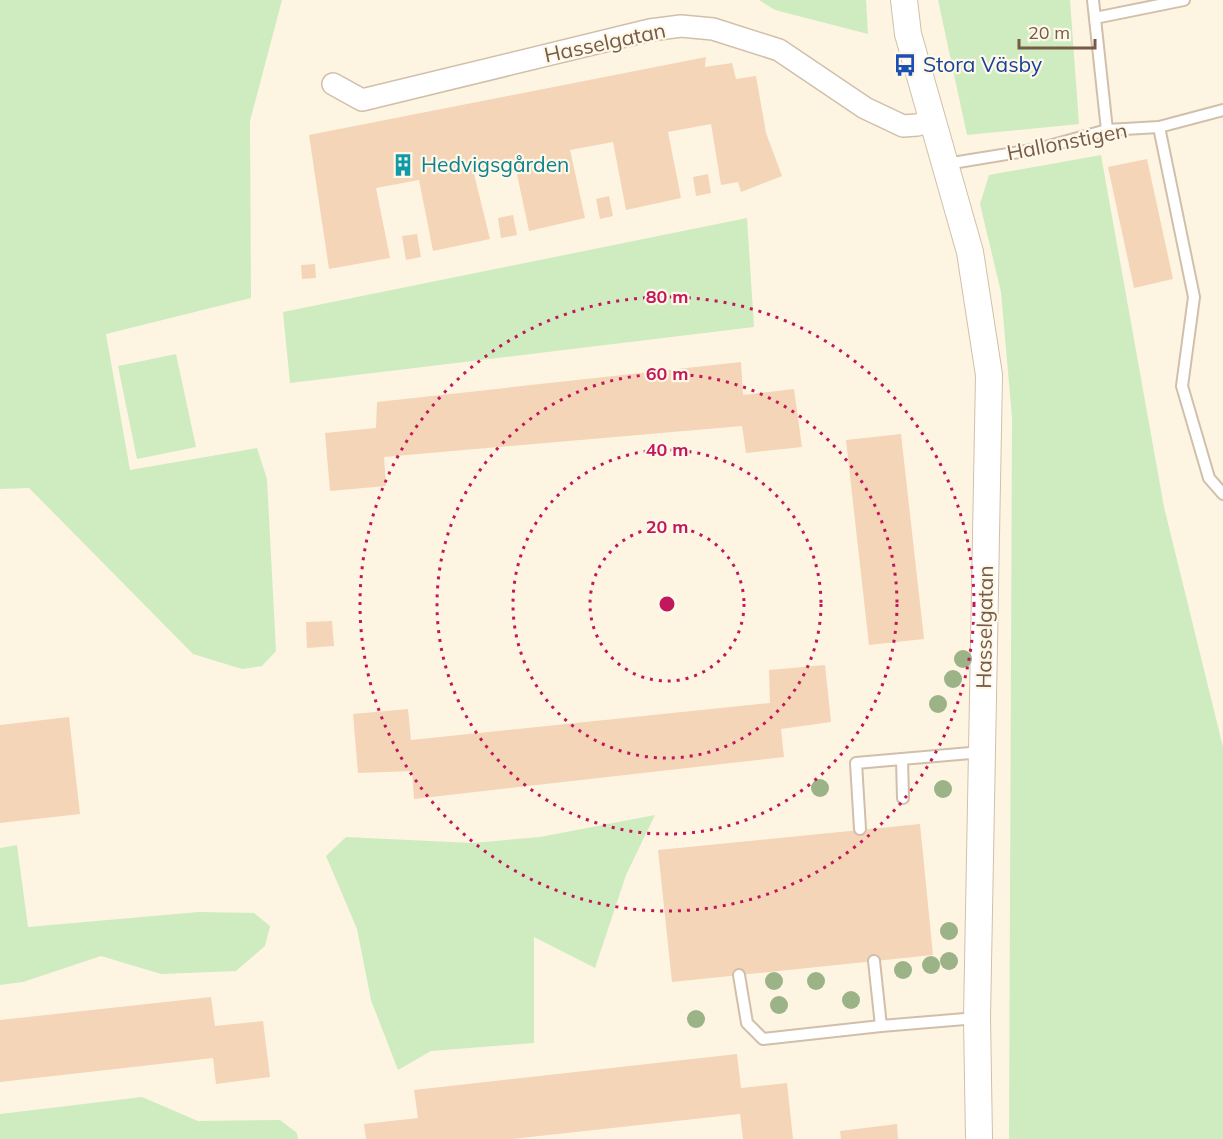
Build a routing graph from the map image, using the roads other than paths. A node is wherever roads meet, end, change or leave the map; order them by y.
1 (904, 0) edge
2 (1093, 0) edge
3 (1184, 0) edge
4 (1095, 18) junction
5 (333, 84) dead end
6 (1223, 110) edge
7 (932, 121) junction
8 (1159, 127) junction
9 (1107, 130) junction
10 (945, 164) junction
11 (1223, 494) edge
12 (982, 752) junction
13 (902, 759) junction
14 (903, 798) dead end
15 (860, 829) dead end
16 (874, 961) dead end
17 (739, 975) dead end
18 (977, 1018) junction
19 (881, 1026) junction
20 (979, 1139) edge

1 - 7 street, Hasselgatan
2 - 4 lane
3 - 4 lane
4 - 9 lane
5 - 7 street, Hasselgatan
6 - 8 lane, Hallonstigen
7 - 10 street, Hasselgatan
8 - 9 lane, Hallonstigen
8 - 11 lane
9 - 10 lane, Hallonstigen
10 - 12 street, Hasselgatan
12 - 13 lane
12 - 18 street, Hasselgatan
13 - 14 lane
13 - 15 lane
16 - 19 lane
17 - 19 lane
18 - 19 lane
18 - 20 street, Hasselgatan

